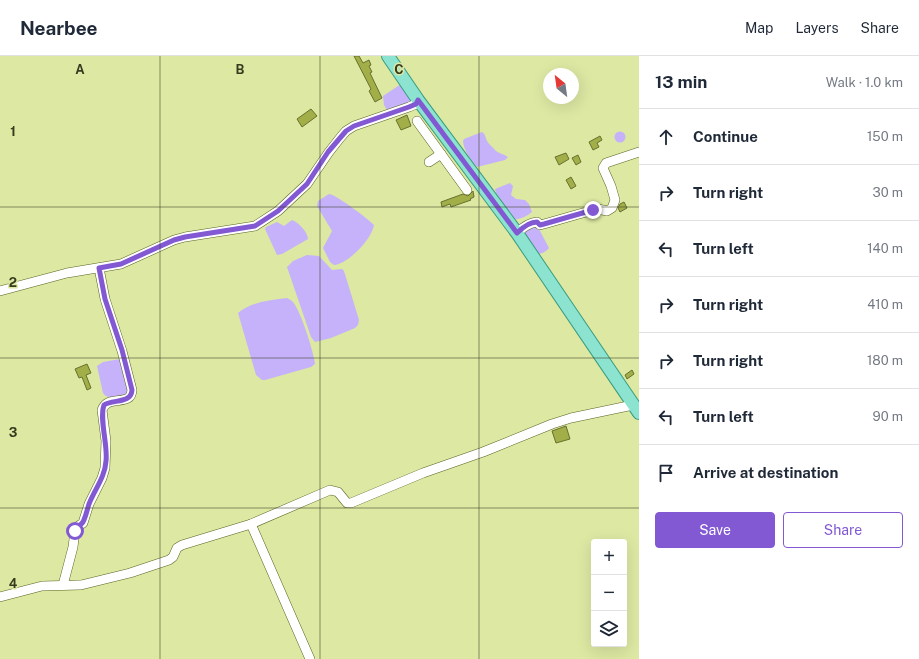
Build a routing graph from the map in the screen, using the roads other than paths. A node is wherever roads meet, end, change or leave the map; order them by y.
1 (388, 56) edge
2 (418, 100) junction
3 (417, 122) dead end
4 (639, 152) edge
5 (441, 154) junction
6 (429, 162) dead end
7 (467, 190) dead end
8 (517, 233) junction
9 (99, 268) junction
10 (0, 291) edge
11 (637, 408) edge
12 (251, 524) junction
13 (63, 586) junction
14 (0, 597) edge
15 (310, 659) edge

1 - 2 main road
2 - 8 main road
2 - 9 street
3 - 5 street
4 - 8 street
5 - 6 street
5 - 7 street
8 - 11 main road
9 - 10 street
9 - 13 street
11 - 12 street
12 - 13 street
12 - 15 street
13 - 14 street

